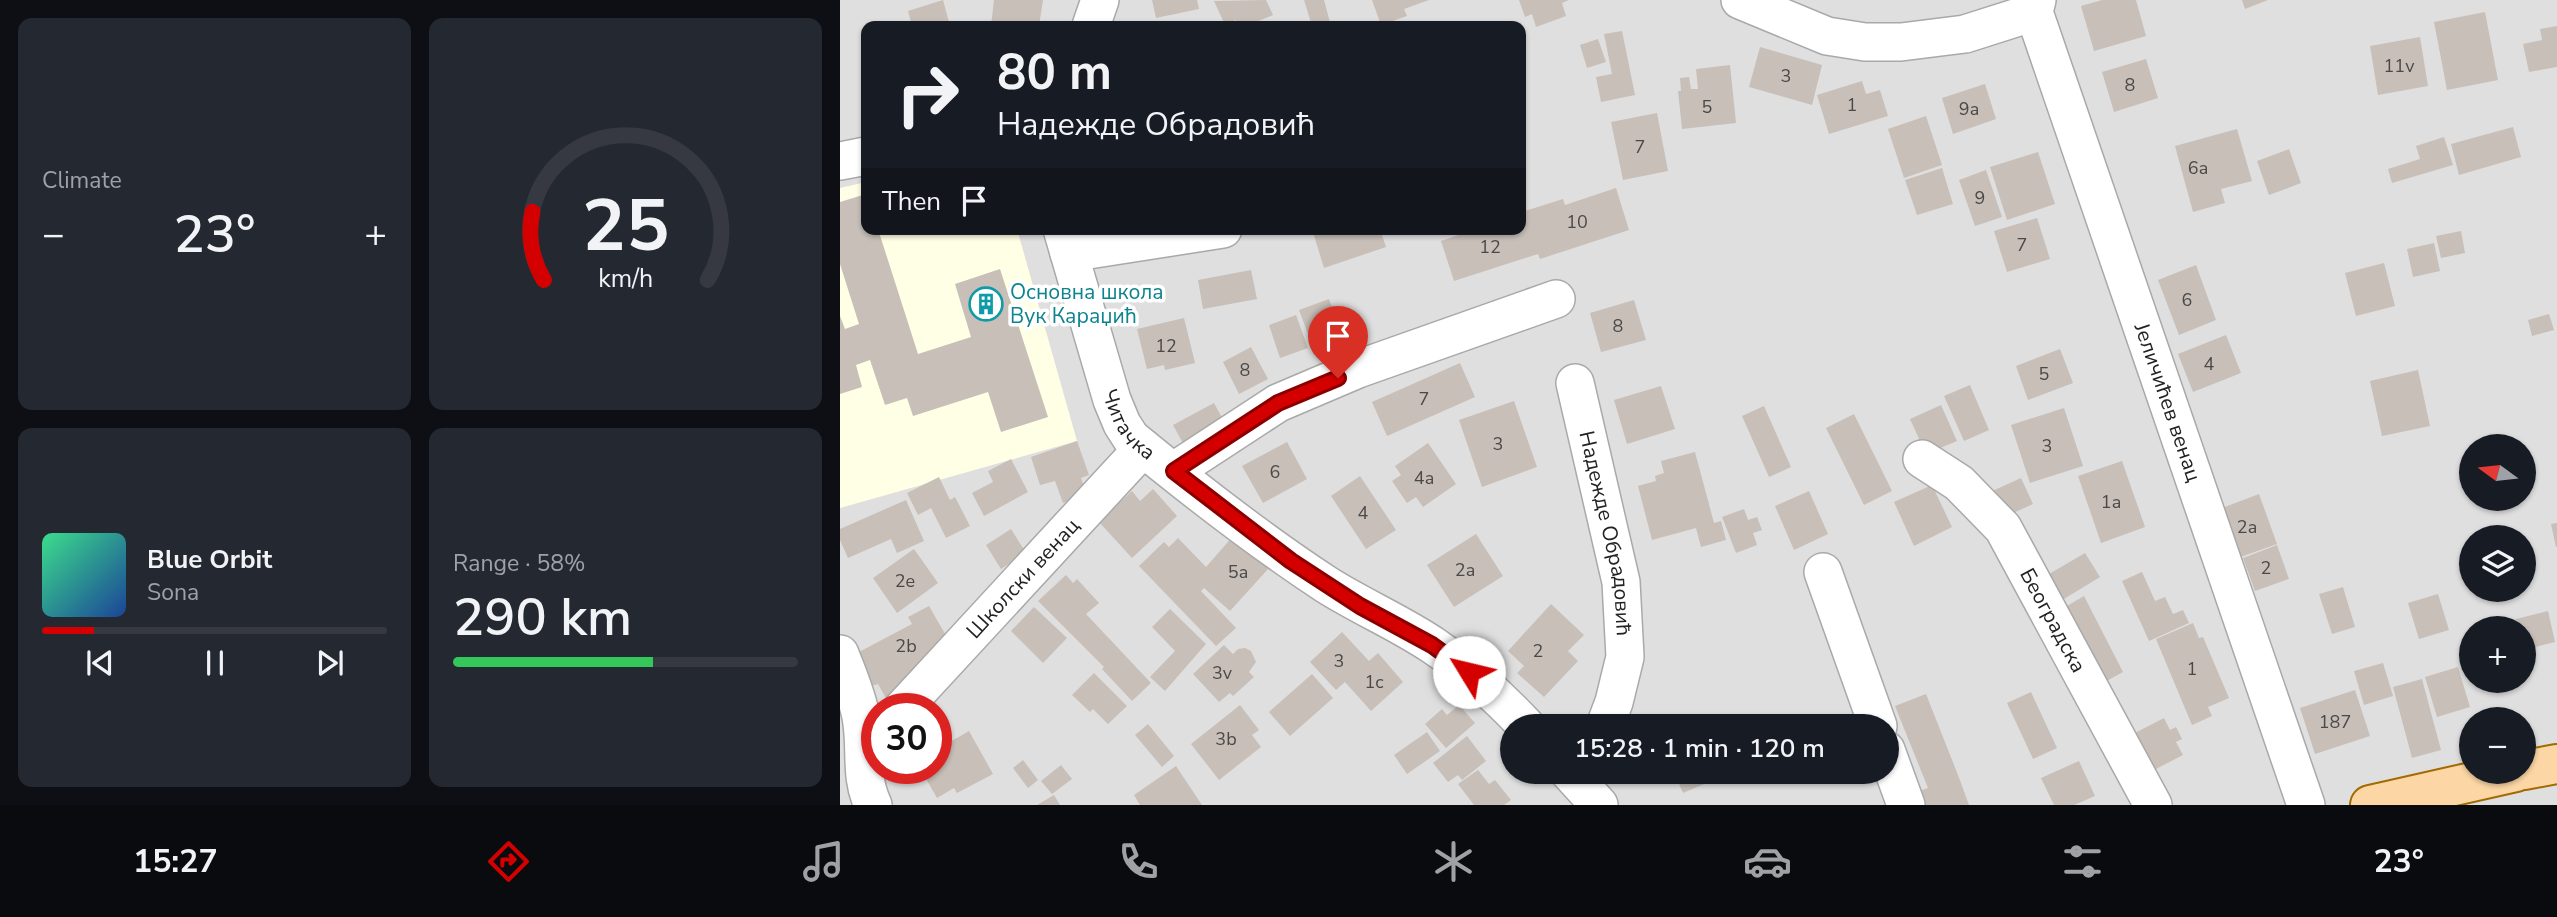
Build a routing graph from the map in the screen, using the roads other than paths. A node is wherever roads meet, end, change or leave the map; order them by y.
1 (1100, 0) edge
2 (1740, 0) edge
3 (2036, 6) edge
4 (1093, 21) edge
5 (861, 157) edge
6 (840, 161) edge
7 (1144, 235) edge
8 (1065, 241) edge
9 (1556, 299) dead end
10 (1575, 383) dead end
11 (1143, 447) junction
12 (1922, 459) dead end
13 (1174, 471) junction
14 (1823, 572) dead end
15 (840, 654) edge
16 (917, 693) edge
17 (1514, 714) edge
18 (1610, 714) edge
19 (1874, 714) edge
20 (860, 760) edge
21 (2557, 764) edge
22 (2536, 768) edge
23 (1580, 784) edge
24 (1898, 784) edge
25 (2463, 784) edge
26 (873, 805) edge
27 (1599, 805) edge
28 (1906, 805) edge
29 (2153, 805) edge
30 (2306, 805) edge
31 (2370, 805) edge

1 - 4 street
2 - 3 street
3 - 30 street, Јеличићев венац
5 - 6 street
7 - 8 street
8 - 11 street, Читачка
9 - 13 street
10 - 18 street, Надежде Обрадовић
11 - 13 street, Читачка
11 - 16 street, Школски венац
12 - 29 street, Београдска
13 - 17 street, Читачка
14 - 19 street
15 - 20 street
20 - 26 street
21 - 22 main road
23 - 27 street
24 - 28 street
25 - 31 main road

